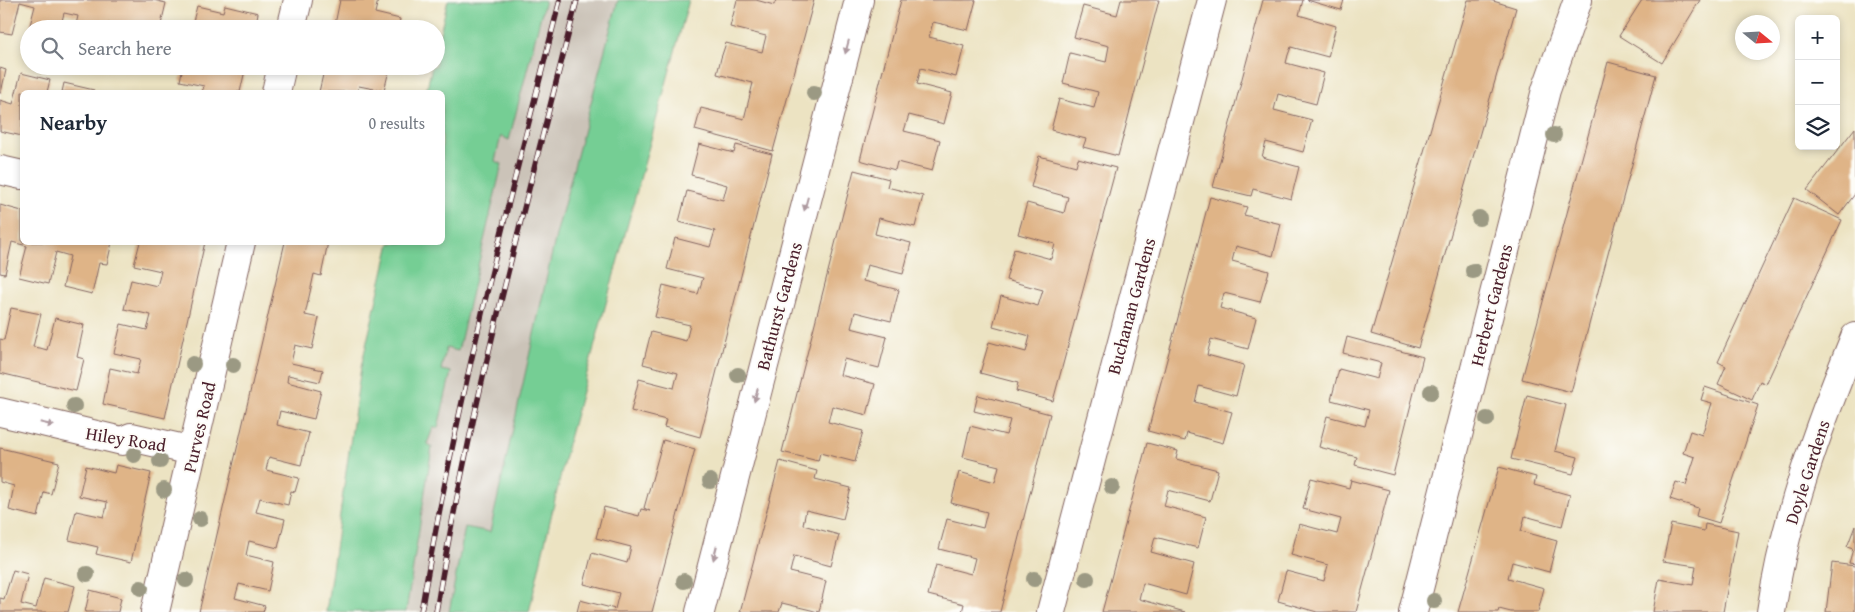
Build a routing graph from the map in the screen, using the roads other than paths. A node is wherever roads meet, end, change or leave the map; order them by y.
1 (296, 0) edge
2 (859, 0) edge
3 (1212, 0) edge
4 (1578, 0) edge
5 (293, 20) edge
6 (280, 75) edge
7 (276, 90) edge
8 (0, 170) edge
9 (20, 175) edge
10 (240, 245) edge
11 (1855, 337) edge
12 (0, 412) edge
13 (193, 451) junction
14 (155, 612) edge
15 (700, 612) edge
16 (1051, 612) edge
17 (1413, 612) edge
18 (1771, 612) edge

1 - 5 street
2 -> 15 street, Bathurst Gardens
3 - 16 street, Buchanan Gardens
4 - 17 street, Herbert Gardens
6 - 7 street
8 - 9 street
10 - 13 street, Purves Road
11 - 18 street, Doyle Gardens
12 -> 13 street, Hiley Road
13 - 14 street, Purves Road

